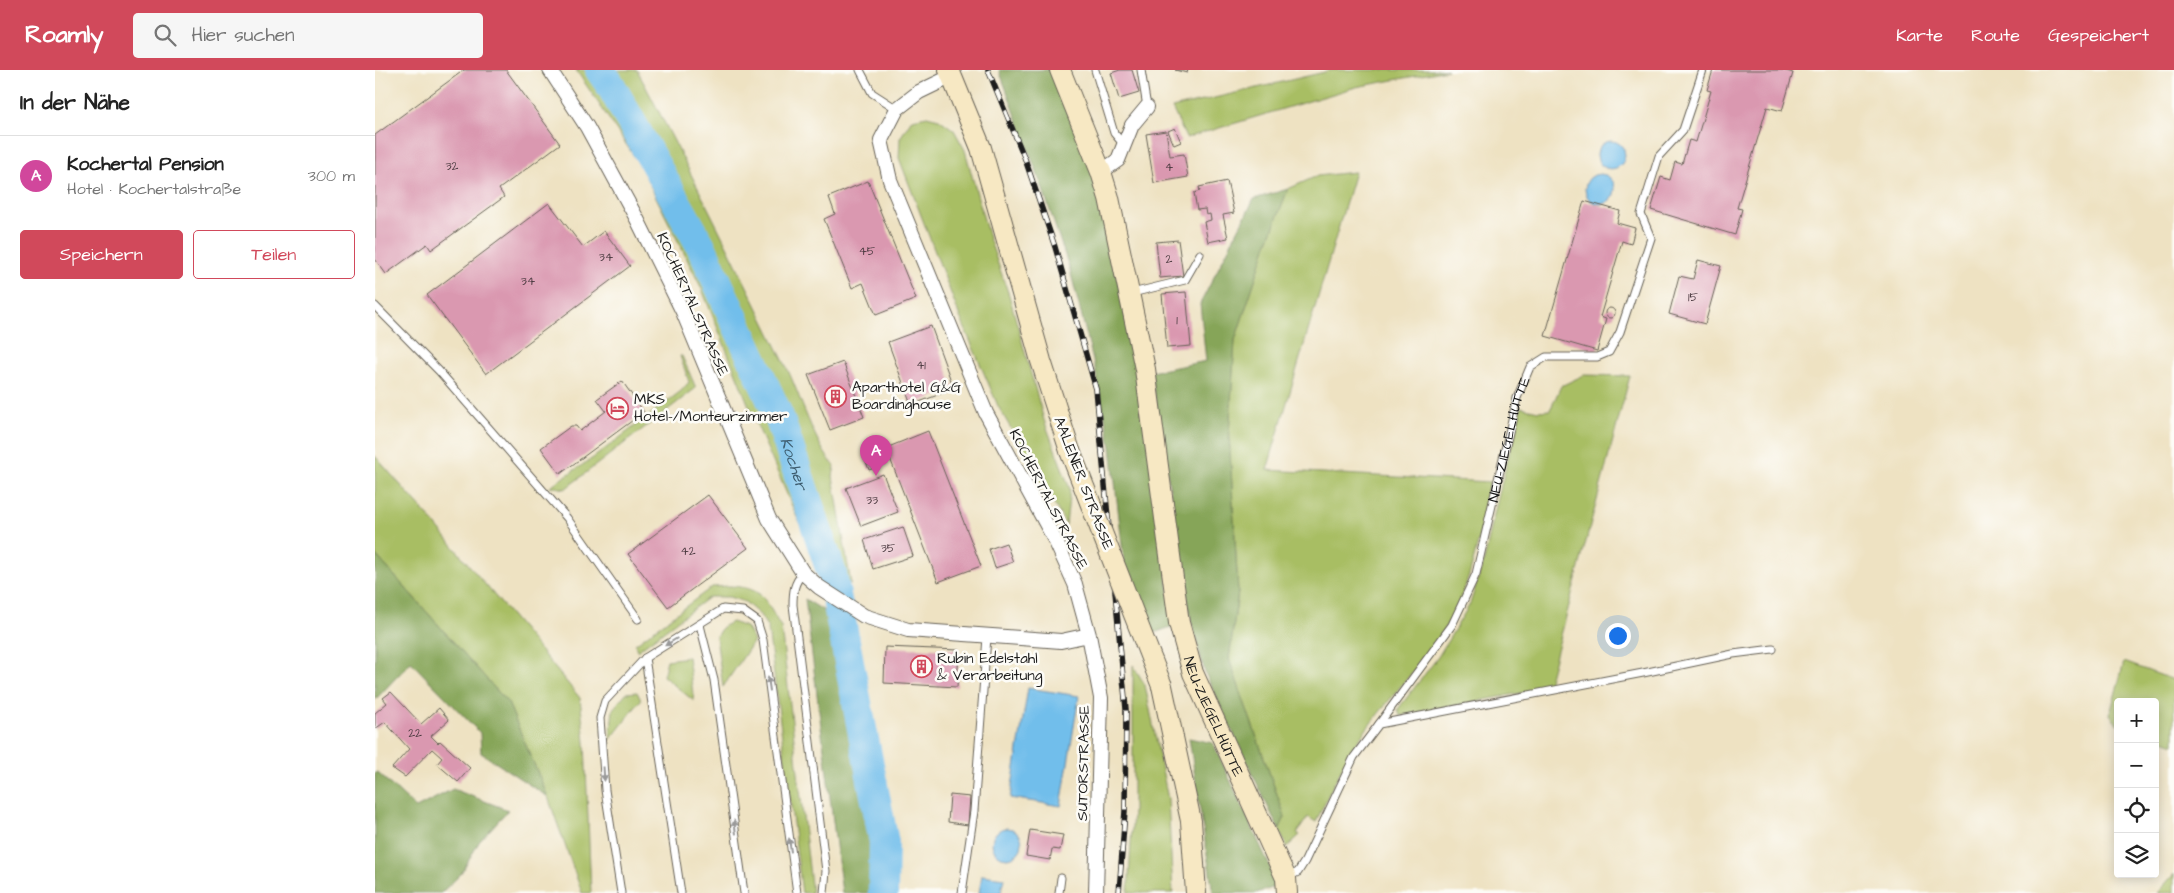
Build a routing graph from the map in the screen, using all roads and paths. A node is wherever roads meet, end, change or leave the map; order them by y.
1 (550, 70) edge
2 (860, 70) edge
3 (1060, 70) edge
4 (1095, 70) edge
5 (1141, 70) edge
6 (1703, 70) edge
7 (951, 73) edge
8 (1147, 107) joint
9 (897, 109) junction
10 (1124, 145) junction
11 (1101, 172) junction
12 (1199, 254) dead end
13 (1129, 294) junction
14 (375, 306) edge
15 (803, 573) junction
16 (638, 619) dead end
17 (699, 625) junction
18 (1089, 635) junction
19 (987, 638) junction
20 (1773, 649) dead end
21 (645, 658) junction
22 (1379, 724) junction
23 (1061, 878) dead end
24 (1286, 885) edge
25 (621, 893) edge
26 (681, 893) edge
27 (744, 893) edge
28 (797, 893) edge
29 (824, 893) edge
30 (962, 893) edge
31 (1059, 893) edge
32 (1096, 893) edge
33 (1196, 893) edge

1 - 15 street, KOCHERTALSTRASSE
2 - 9 lane
3 - 11 street, NEU-ZIEGELHÜTTE
4 - 10 lane
5 - 8 lane
6 - 22 lane, NEU-ZIEGELHÜTTE
7 - 9 street, KOCHERTALSTRASSE
7 - 33 street, AALENER STRASSE, bridge
8 - 10 street
9 - 18 street, KOCHERTALSTRASSE
10 - 11 street
11 - 13 street, NEU-ZIEGELHÜTTE
12 - 13 lane
13 - 24 street, NEU-ZIEGELHÜTTE
14 - 16 lane
15 - 19 street, KOCHERTALSTRASSE
15 - 29 lane
17 -> 21 lane
27 -> 17 lane
28 -> 17 lane
18 - 19 street, KOCHERTALSTRASSE
18 - 32 street, SUTORSTRASSE
19 - 30 lane
20 - 22 lane
21 -> 25 lane
21 - 26 lane
22 - 24 lane, NEU-ZIEGELHÜTTE
23 - 31 lane

